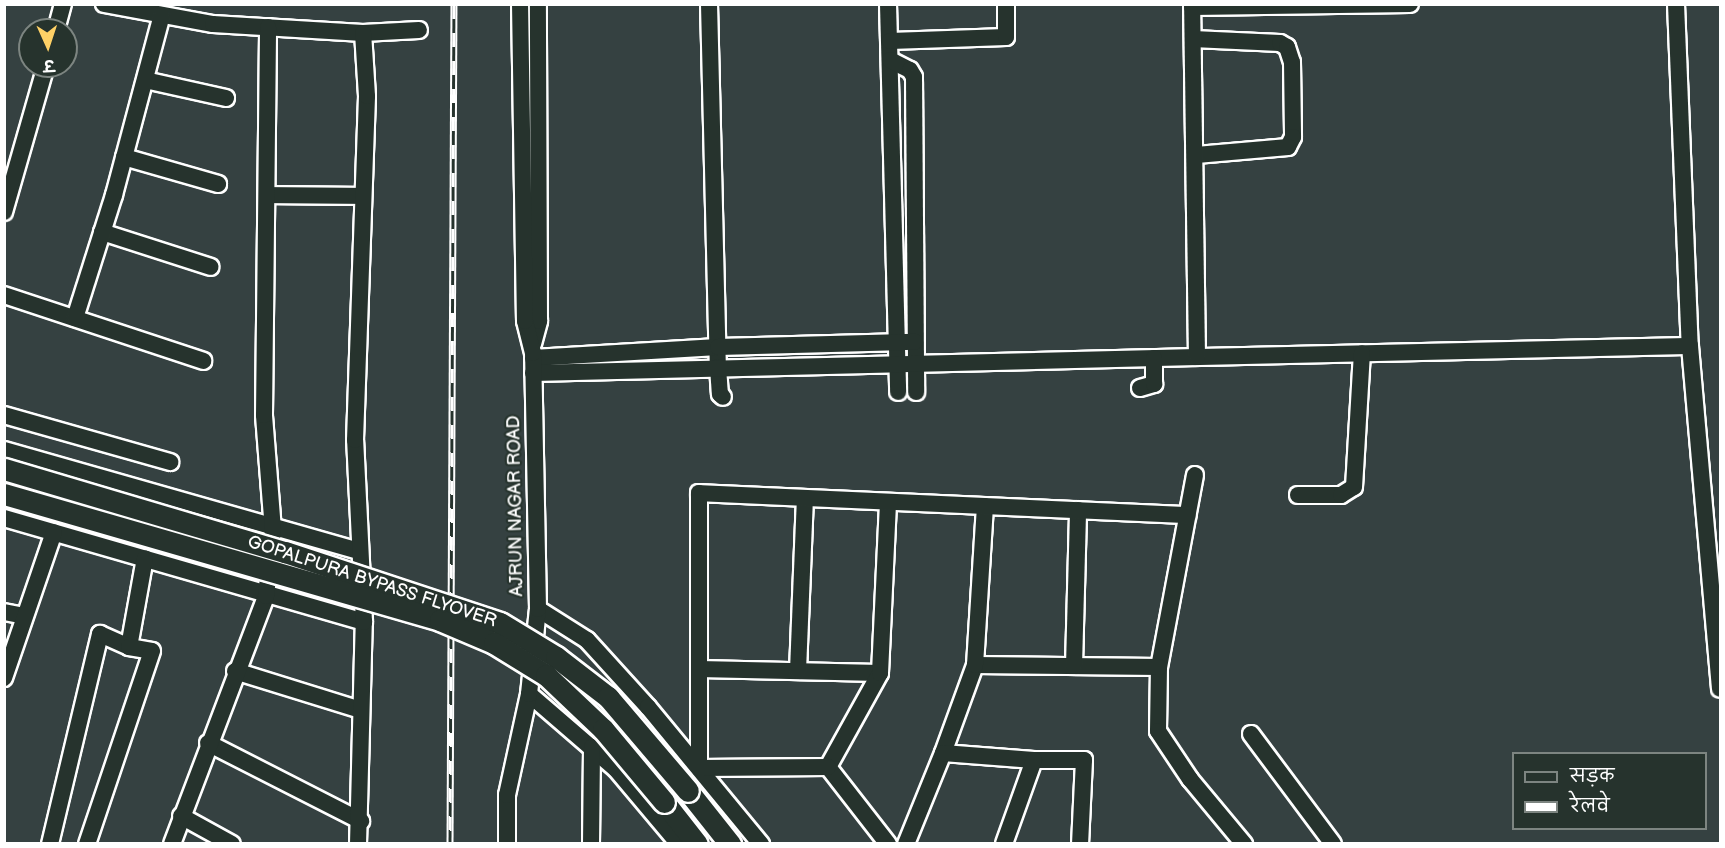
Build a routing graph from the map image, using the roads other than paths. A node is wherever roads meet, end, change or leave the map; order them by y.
1 (104, 4) edge
2 (520, 4) edge
3 (538, 4) edge
4 (709, 4) edge
5 (888, 4) edge
6 (1006, 4) edge
7 (1410, 4) edge
8 (1676, 4) edge
9 (1192, 6) edge
10 (162, 15) junction
11 (268, 27) junction
12 (419, 30) dead end
13 (363, 33) junction
14 (1193, 39) junction
15 (890, 41) junction
16 (891, 60) junction
17 (42, 78) edge
18 (145, 80) junction
19 (226, 98) dead end
20 (1196, 155) junction
21 (124, 157) junction
22 (218, 184) dead end
23 (268, 195) junction
24 (363, 196) junction
25 (4, 212) edge
26 (102, 232) junction
27 (893, 238) junction
28 (915, 239) junction
29 (211, 267) dead end
30 (4, 295) edge
31 (75, 318) junction
32 (906, 342) junction
33 (1690, 346) junction
34 (718, 347) junction
35 (1362, 353) junction
36 (1197, 357) junction
37 (533, 358) junction
38 (1154, 358) junction
39 (203, 361) dead end
40 (898, 362) junction
41 (915, 362) junction
42 (718, 367) junction
43 (1140, 388) dead end
44 (898, 392) dead end
45 (916, 392) dead end
46 (723, 397) dead end
47 (4, 415) edge
48 (4, 450) edge
49 (170, 462) dead end
50 (4, 469) edge
51 (1195, 475) dead end
52 (4, 494) edge
53 (1298, 495) dead end
54 (805, 498) junction
55 (888, 502) junction
56 (985, 506) junction
57 (1078, 510) junction
58 (1188, 515) junction
59 (4, 518) edge
60 (273, 530) junction
61 (54, 532) junction
62 (358, 551) junction
63 (145, 558) junction
64 (266, 596) junction
65 (538, 609) junction
66 (4, 612) edge
67 (25, 616) junction
68 (364, 622) junction
69 (129, 647) junction
70 (975, 665) junction
71 (1074, 666) junction
72 (1159, 667) junction
73 (699, 669) junction
74 (235, 670) junction
75 (798, 672) junction
76 (880, 673) junction
77 (4, 678) edge
78 (1720, 689) edge
79 (529, 694) junction
80 (361, 710) junction
81 (1251, 734) dead end
82 (208, 743) junction
83 (592, 747) junction
84 (943, 753) junction
85 (1034, 760) junction
86 (828, 766) junction
87 (699, 768) junction
88 (181, 816) junction
89 (361, 821) junction
90 (1238, 841) edge
91 (50, 843) edge
92 (87, 843) edge
93 (172, 843) edge
94 (232, 843) edge
95 (358, 843) edge
96 (507, 843) edge
97 (591, 843) edge
98 (679, 843) edge
99 (697, 843) edge
100 (730, 843) edge
101 (761, 843) edge
102 (888, 843) edge
103 (906, 843) edge
104 (1004, 843) edge
105 (1016, 843) edge
106 (1080, 843) edge
107 (1333, 843) edge

1 - 10 street
2 - 37 street, AJRUN NAGAR ROAD
3 - 37 street, AJRUN NAGAR ROAD
4 - 34 street
5 - 15 street
6 - 15 street
7 - 9 street
8 - 33 street
9 - 14 street
10 - 11 street
10 - 18 street
11 - 13 street
11 - 23 street
12 - 13 street
13 - 24 street
14 - 20 street
14 - 20 street
15 - 16 street
16 - 27 street
16 - 28 street
17 - 25 street
18 - 19 street
18 - 21 street
20 - 36 street
21 - 22 street
21 - 26 street
23 - 24 street
23 - 60 street
24 - 62 street
26 - 29 street
26 - 31 street
27 - 28 street
27 - 32 street
28 - 32 street
30 - 31 street
31 - 39 street
32 - 34 street
32 - 40 street
32 - 41 street
33 - 35 street
33 - 78 street
34 - 37 street
34 - 42 street
35 - 36 street
35 - 53 street
36 - 38 street
37 - 42 street
37 - 65 street, AJRUN NAGAR ROAD
38 - 41 street
38 - 43 street
40 - 41 street
40 - 42 street
40 - 44 street
41 - 45 street
42 - 46 street
47 - 49 street
48 - 60 street
50 - 100 main road, GOPALPURA BYPASS FLYOVER, bridge
51 - 58 street
52 - 99 main road, GOPALPURA BYPASS FLYOVER, bridge
54 - 55 street
54 - 73 street
54 - 75 street
55 - 56 street
55 - 76 street
56 - 57 street
56 - 70 street
57 - 58 street
57 - 71 street
58 - 72 street
59 - 61 street
60 - 62 street
60 - 64 street
61 - 63 street
61 - 67 street
62 - 68 street
63 - 64 street
63 - 69 street
64 - 68 street
64 - 74 street
65 - 79 street, AJRUN NAGAR ROAD
65 - 87 street
66 - 67 street
67 - 77 street
68 - 80 street
69 - 91 street
69 - 92 street
70 - 71 street
70 - 84 street
71 - 72 street
72 - 90 street
73 - 75 street
73 - 87 street
74 - 80 street
74 - 82 street
75 - 76 street
76 - 86 street
79 - 83 street
79 - 96 street, AJRUN NAGAR ROAD
80 - 89 street
81 - 107 street
82 - 88 street
82 - 89 street
83 - 97 street
83 - 98 street
84 - 85 street
84 - 103 street
85 - 104 street
85 - 106 street
86 - 87 street
86 - 102 street
87 - 101 street
88 - 93 street
88 - 94 street
89 - 95 street
104 - 105 street

